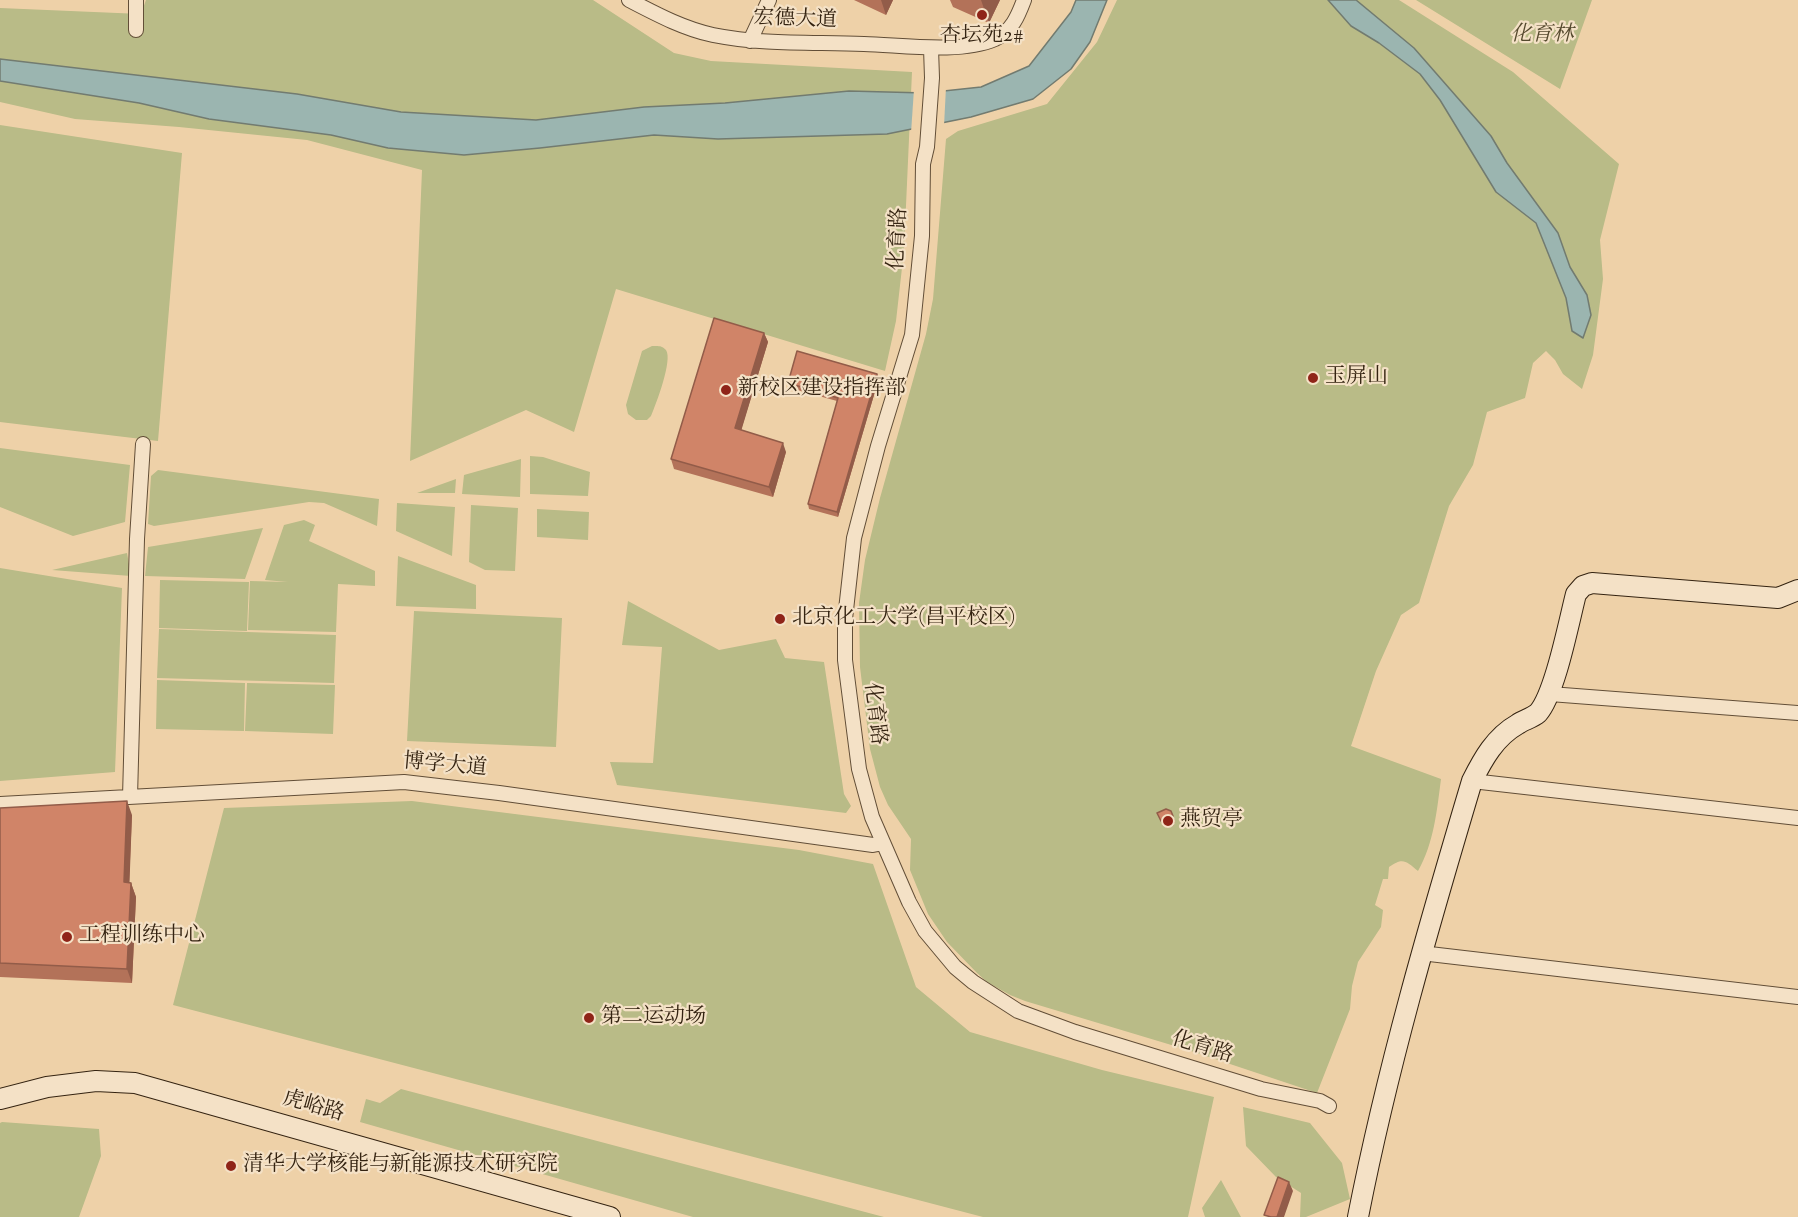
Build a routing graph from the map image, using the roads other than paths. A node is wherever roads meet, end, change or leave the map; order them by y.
1 (136, 0) edge
2 (629, 0) edge
3 (769, 0) edge
4 (1024, 0) edge
5 (136, 30) dead end
6 (750, 41) junction
7 (931, 48) junction
8 (143, 444) dead end
9 (1798, 590) edge
10 (1550, 694) junction
11 (1798, 713) edge
12 (1472, 781) junction
13 (130, 797) junction
14 (0, 804) edge
15 (1798, 818) edge
16 (883, 843) junction
17 (1421, 953) junction
18 (1798, 997) edge
19 (0, 1100) edge
20 (1329, 1106) dead end
21 (610, 1217) edge
22 (1358, 1217) edge

1 - 5 street
2 - 6 street, 宏德大道
3 - 6 street
4 - 7 street, 宏德大道
6 - 7 street, 宏德大道
7 - 16 street, 化育路
8 - 13 street
9 - 10 street
10 - 11 street
10 - 12 street
12 - 15 street
12 - 17 street
13 - 14 street, 博学大道
13 - 16 street, 博学大道
16 - 20 street, 化育路
17 - 18 street
17 - 22 street
19 - 21 street, 虎峪路

